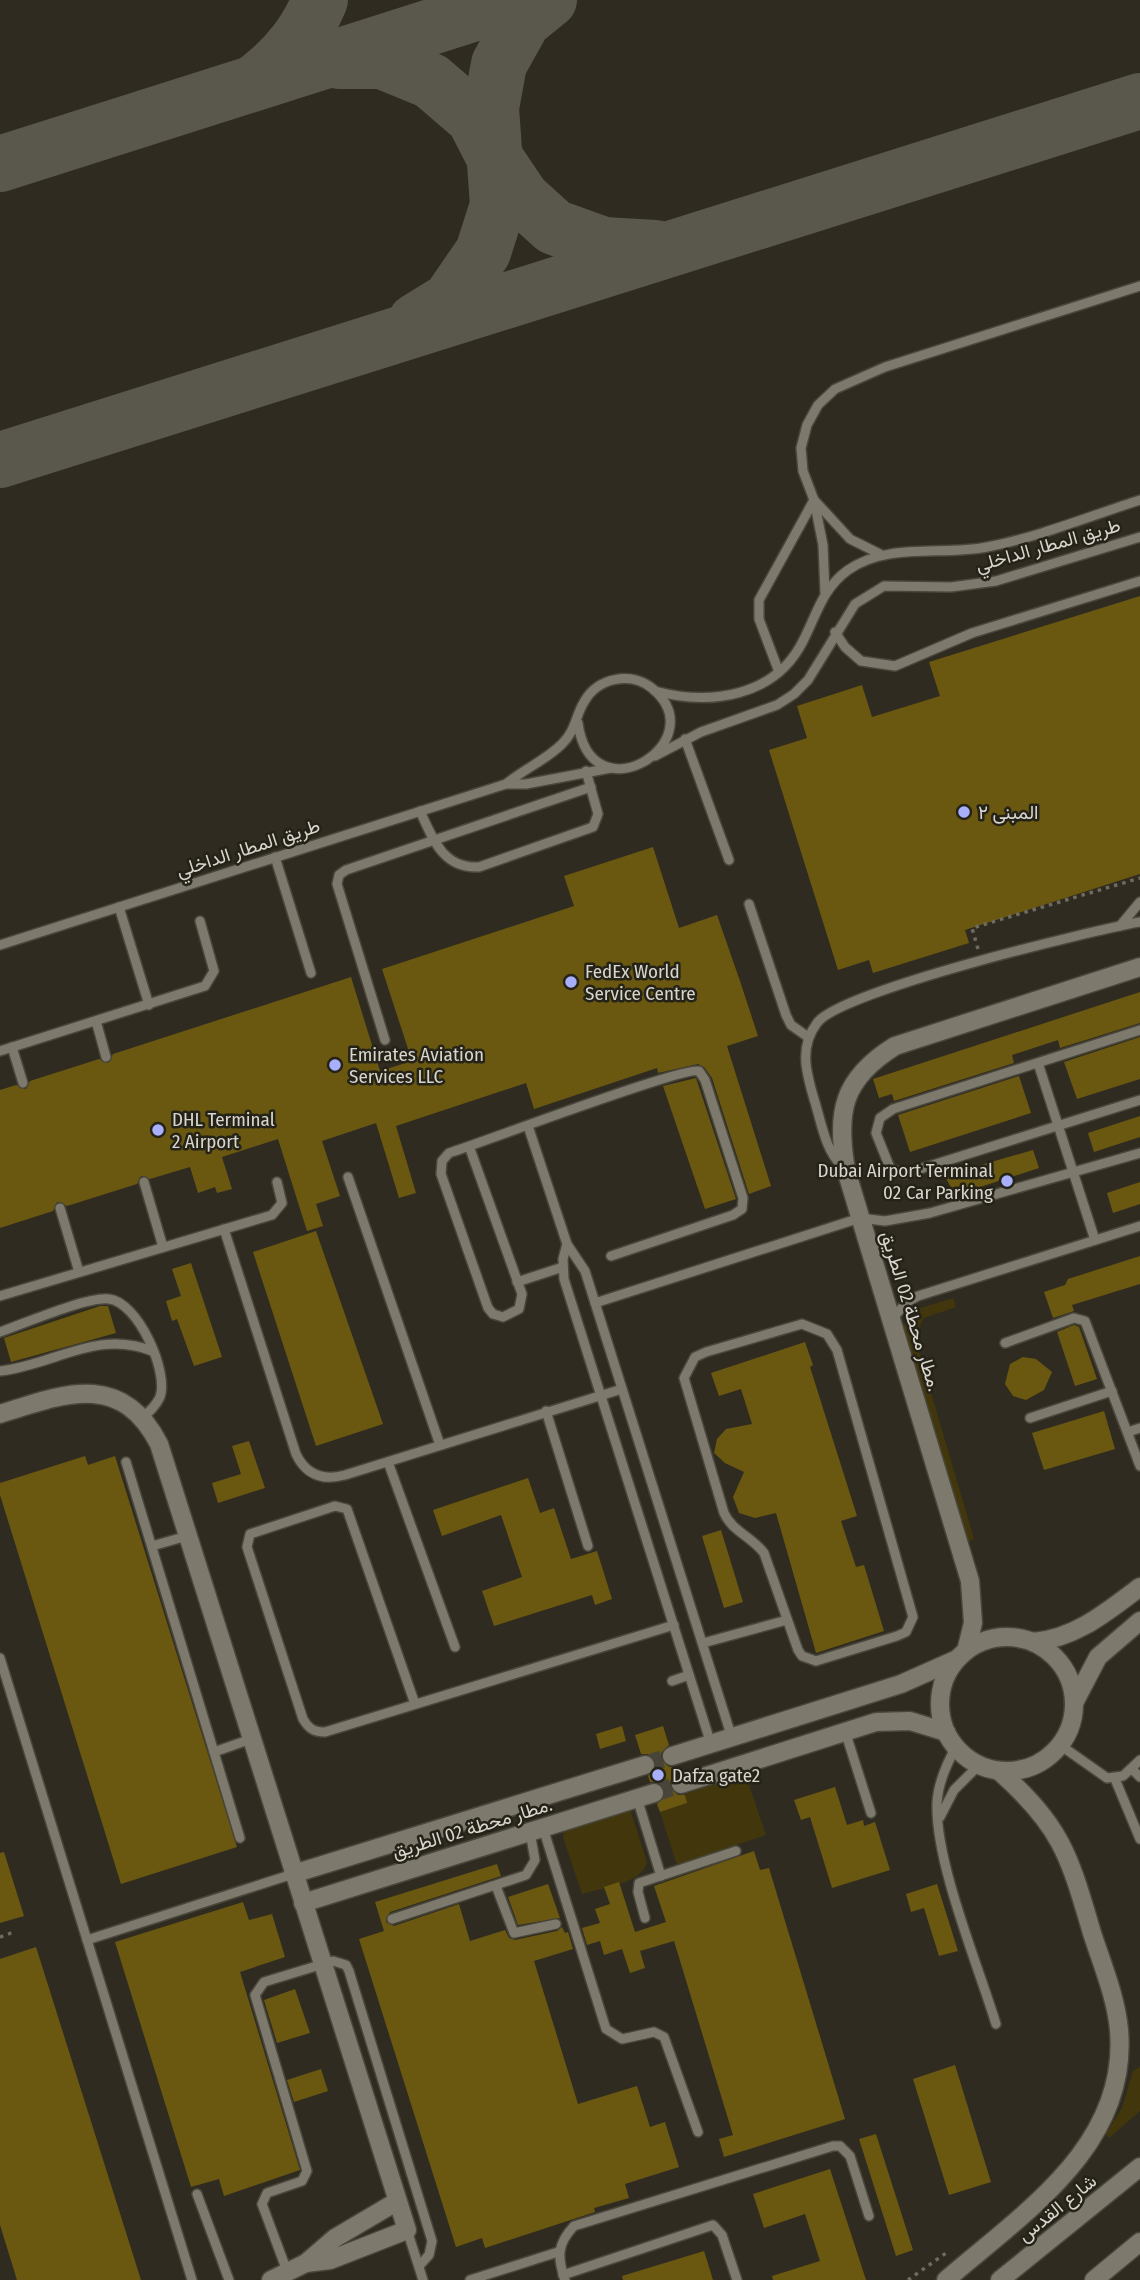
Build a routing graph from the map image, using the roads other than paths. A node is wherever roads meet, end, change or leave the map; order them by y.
1 (1140, 286) edge
2 (814, 500) junction
3 (1140, 500) edge
4 (1140, 537) edge
5 (880, 554) junction
6 (1140, 581) edge
7 (825, 593) junction
8 (835, 632) junction
9 (779, 671) junction
10 (655, 691) junction
11 (578, 723) junction
12 (685, 739) junction
13 (655, 756) junction
14 (611, 768) junction
15 (586, 771) junction
16 (506, 784) junction
17 (591, 787) junction
18 (419, 811) junction
19 (433, 840) junction
20 (275, 857) junction
21 (729, 860) dead end
22 (1140, 902) edge
23 (749, 904) dead end
24 (119, 907) junction
25 (200, 921) dead end
26 (1140, 922) edge
27 (1120, 926) junction
28 (0, 944) edge
29 (1139, 967) edge
30 (311, 973) dead end
31 (149, 1005) junction
32 (96, 1021) junction
33 (1140, 1030) edge
34 (808, 1037) junction
35 (385, 1040) dead end
36 (12, 1047) junction
37 (0, 1051) edge
38 (106, 1057) dead end
39 (1038, 1063) junction
40 (23, 1083) dead end
41 (1140, 1100) edge
42 (528, 1126) junction
43 (1058, 1126) junction
44 (469, 1146) junction
45 (1140, 1153) edge
46 (846, 1170) junction
47 (1073, 1172) junction
48 (348, 1177) dead end
49 (144, 1182) dead end
50 (277, 1182) dead end
51 (60, 1208) dead end
52 (860, 1218) junction
53 (1140, 1226) edge
54 (224, 1229) junction
55 (1095, 1240) junction
56 (567, 1244) junction
57 (163, 1247) junction
58 (611, 1256) dead end
59 (563, 1267) junction
60 (79, 1272) junction
61 (517, 1282) junction
62 (0, 1296) edge
63 (595, 1303) junction
64 (892, 1320) junction
65 (0, 1332) edge
66 (1005, 1343) dead end
67 (152, 1351) junction
68 (0, 1371) edge
69 (622, 1389) junction
70 (1112, 1391) junction
71 (601, 1395) junction
72 (546, 1412) junction
73 (0, 1414) edge
74 (142, 1418) junction
75 (1030, 1418) dead end
76 (1140, 1428) edge
77 (1128, 1432) junction
78 (440, 1446) junction
79 (126, 1462) dead end
80 (388, 1462) junction
81 (1140, 1466) edge
82 (187, 1535) junction
83 (152, 1546) junction
84 (588, 1546) dead end
85 (1140, 1587) edge
86 (787, 1620) junction
87 (1140, 1621) edge
88 (674, 1625) junction
89 (1033, 1642) junction
90 (703, 1643) junction
91 (455, 1647) dead end
92 (962, 1655) junction
93 (0, 1658) edge
94 (690, 1675) junction
95 (672, 1681) dead end
96 (1074, 1703) junction
97 (415, 1704) junction
98 (845, 1731) junction
99 (732, 1738) junction
100 (251, 1739) junction
101 (951, 1740) junction
102 (711, 1744) junction
103 (1060, 1745) junction
104 (214, 1752) junction
105 (673, 1756) tunnel mouth
106 (1140, 1760) edge
107 (645, 1765) tunnel mouth
108 (740, 1765) junction
109 (979, 1765) junction
110 (1132, 1769) junction
111 (999, 1771) junction
112 (719, 1772) junction
113 (1140, 1777) edge
114 (1115, 1779) junction
115 (681, 1783) tunnel mouth
116 (645, 1795) joint
117 (534, 1799) junction
118 (871, 1813) dead end
119 (938, 1822) junction
120 (536, 1830) junction
121 (240, 1838) dead end
122 (1140, 1839) edge
123 (736, 1851) dead end
124 (293, 1874) junction
125 (661, 1876) junction
126 (496, 1886) junction
127 (303, 1903) junction
128 (645, 1918) dead end
129 (392, 1919) dead end
130 (556, 1924) dead end
131 (87, 1940) junction
132 (321, 1965) junction
133 (996, 2024) dead end
134 (698, 2132) dead end
135 (1140, 2167) edge
136 (197, 2194) dead end
137 (396, 2202) junction
138 (869, 2216) dead end
139 (407, 2230) junction
140 (1140, 2242) edge
141 (558, 2252) junction
142 (306, 2263) junction
143 (419, 2266) junction
144 (287, 2271) junction
145 (564, 2278) edge
146 (192, 2280) edge
147 (229, 2280) edge
148 (271, 2280) edge
149 (423, 2280) edge
150 (470, 2280) edge
151 (737, 2280) edge
152 (946, 2280) edge
153 (1000, 2280) edge
154 (1094, 2280) edge

1 - 2 lane
2 - 5 lane
2 - 7 lane
2 - 9 lane
3 - 5 lane, طريق المطار الداخلي
4 - 8 lane, طريق المطار الداخلي
5 - 7 lane, طريق المطار الداخلي
6 - 8 lane
7 - 9 lane, طريق المطار الداخلي
8 - 12 lane, طريق المطار الداخلي
9 - 10 lane, طريق المطار الداخلي
10 - 11 lane
10 - 13 lane
11 - 14 lane
11 - 16 lane, طريق المطار الداخلي
12 - 13 lane, طريق المطار الداخلي
12 - 21 lane
13 - 14 lane
14 - 15 lane, طريق المطار الداخلي
15 - 16 lane, طريق المطار الداخلي
15 - 17 lane
16 - 18 lane, طريق المطار الداخلي
17 - 19 lane
17 - 19 lane
18 - 19 lane
18 - 20 lane, طريق المطار الداخلي
19 - 35 lane
20 - 24 lane, طريق المطار الداخلي
20 - 30 lane
22 - 27 lane
23 - 34 lane
24 - 28 lane, طريق المطار الداخلي
24 - 31 lane
25 - 31 lane
26 - 27 lane
27 - 34 lane
29 - 46 street, مطار محطة 02 الطريق.
31 - 32 lane
32 - 36 lane
32 - 38 lane
33 - 39 lane
34 - 46 lane
36 - 37 lane
36 - 40 lane
39 - 43 lane
39 - 43 lane
41 - 43 lane
42 - 44 lane
42 - 56 lane
42 - 58 lane
43 - 47 lane
44 - 61 lane
44 - 61 lane
45 - 47 lane
46 - 52 street, مطار محطة 02 الطريق.
47 - 52 lane
47 - 55 lane
48 - 78 lane
49 - 57 lane
50 - 54 lane
51 - 60 lane
52 - 63 lane
52 - 64 street, مطار محطة 02 الطريق.
53 - 55 lane
54 - 57 lane
54 - 80 lane
55 - 64 lane
56 - 59 lane
56 - 63 lane
57 - 60 lane
59 - 61 lane
59 - 71 lane
60 - 62 lane
63 - 69 lane
64 - 92 street, مطار محطة 02 الطريق.
65 - 67 lane
66 - 70 lane
67 - 68 lane
67 - 74 lane
69 - 71 lane
69 - 90 lane
70 - 75 lane
70 - 77 lane
71 - 72 lane
71 - 88 lane
72 - 78 lane
72 - 84 lane
73 - 74 street
74 - 82 street
76 - 77 lane
77 - 81 lane
78 - 80 lane
79 - 83 lane
80 - 91 lane
82 - 83 lane
82 - 100 street
83 - 104 lane
85 - 89 street
86 - 86 lane
86 - 90 lane
87 - 96 street
88 - 94 lane
88 - 97 lane
89 - 92 street
89 - 96 street
90 - 99 lane
92 - 99 street
92 - 101 street
93 - 131 lane
94 - 95 lane
94 - 102 lane
96 - 103 street
97 - 97 lane
98 - 101 street
98 - 108 street
98 - 118 lane
99 - 102 street
99 - 108 street
100 - 104 lane
100 - 124 street
101 - 109 street
101 - 119 lane
102 - 105 street
102 - 112 street
103 - 111 street
103 - 114 lane
104 - 121 lane
106 - 110 lane
107 - 117 street, مطار محطة 02 الطريق.
108 - 112 street
109 - 111 street
109 - 119 lane
110 - 113 lane
110 - 114 lane
111 - 152 street
112 - 115 street
114 - 122 lane
116 - 120 street, مطار محطة 02 الطريق.
116 - 125 lane
117 - 120 street
117 - 124 street, مطار محطة 02 الطريق.
119 - 133 lane
120 - 126 lane
120 - 127 street, مطار محطة 02 الطريق.
120 - 134 lane
123 - 125 lane
124 - 127 street
124 - 131 lane
125 - 128 lane
126 - 129 lane
126 - 130 lane
127 - 132 street
131 - 146 lane
132 - 137 street
132 - 143 lane
132 - 144 lane
135 - 153 street, شارع القدس
136 - 147 lane
137 - 139 street
137 - 142 street
138 - 141 lane
139 - 142 street
139 - 143 lane
140 - 154 street
141 - 145 lane
141 - 150 lane
142 - 144 street
143 - 149 lane
144 - 148 street
145 - 151 lane

